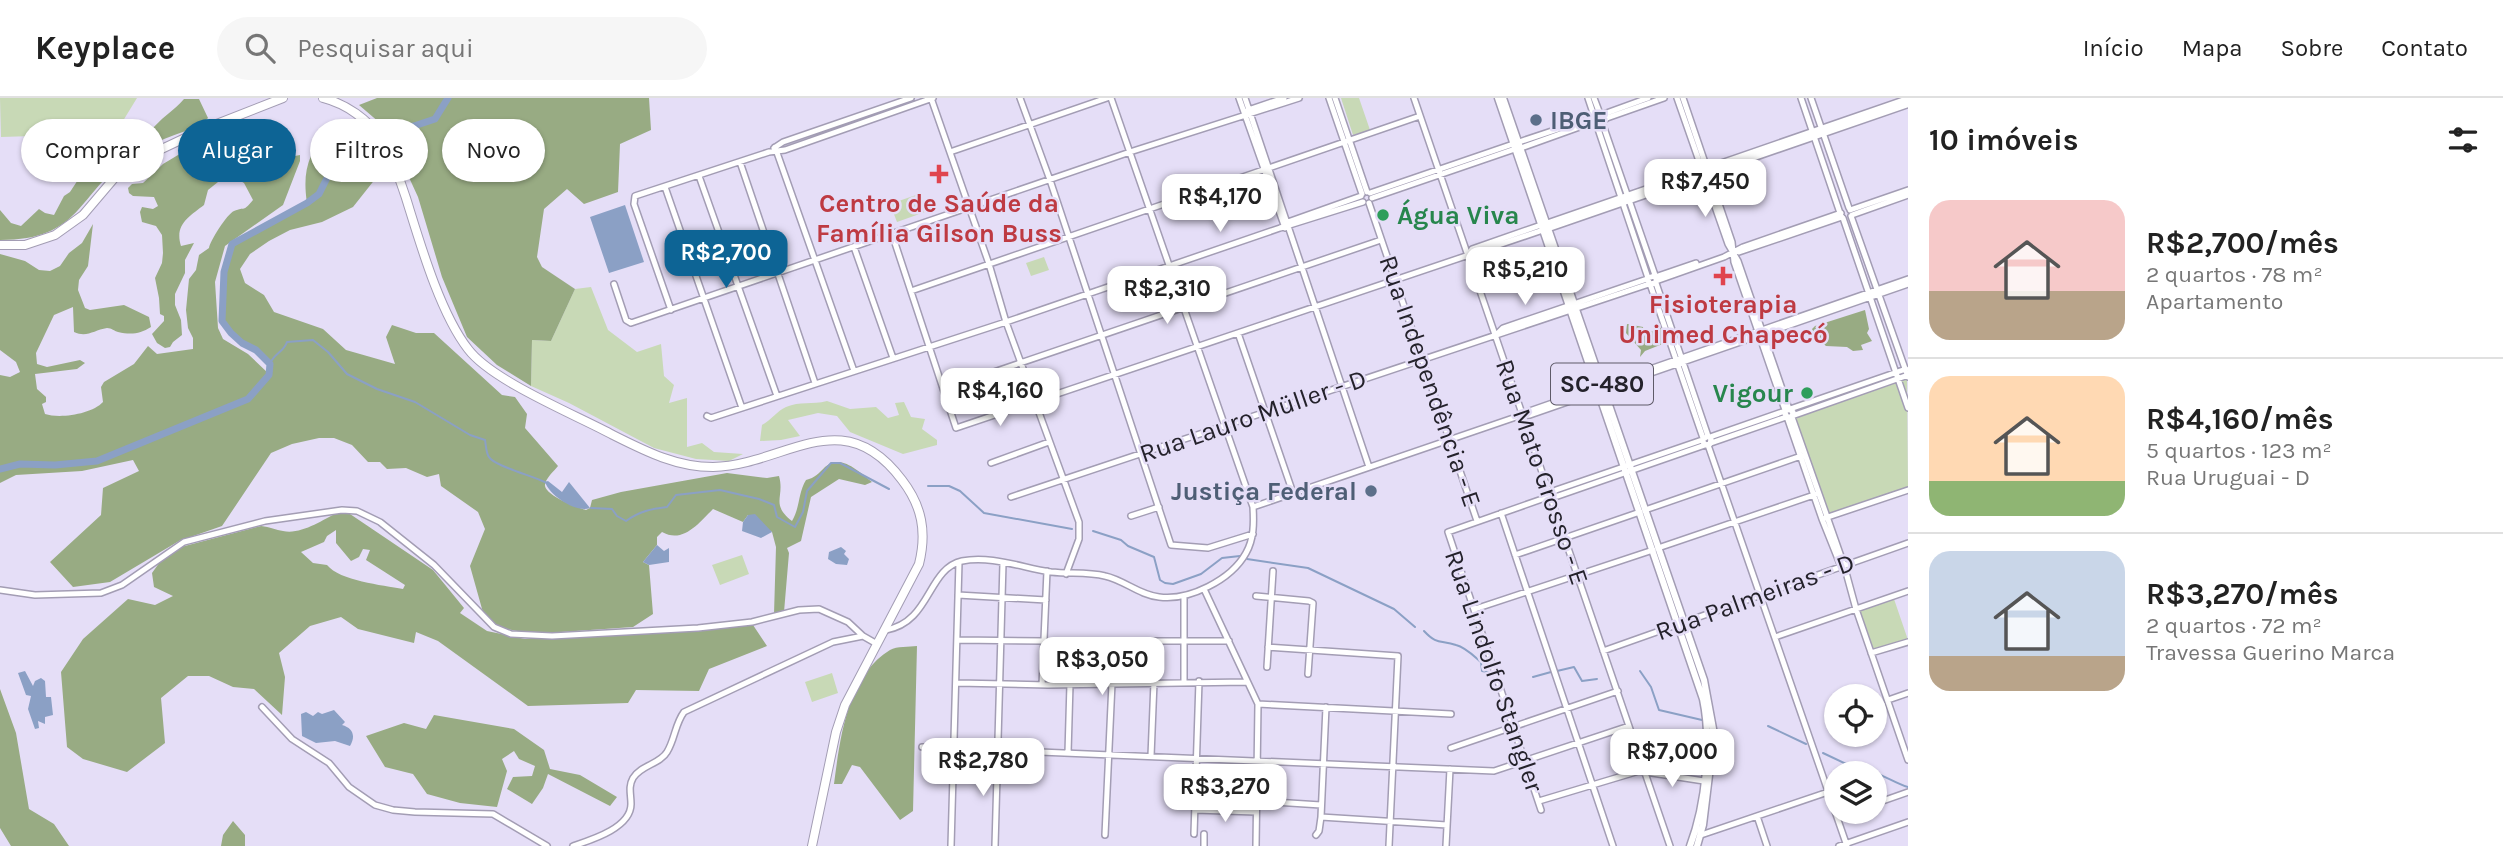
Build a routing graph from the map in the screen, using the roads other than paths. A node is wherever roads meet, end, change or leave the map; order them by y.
1 (283, 98) edge
2 (323, 98) edge
3 (911, 98) edge
4 (932, 98) edge
5 (1020, 98) edge
6 (1109, 98) edge
7 (1239, 98) edge
8 (1245, 98) edge
9 (1299, 98) edge
10 (1329, 98) edge
11 (1335, 98) edge
12 (1414, 98) edge
13 (1497, 98) edge
14 (1503, 98) edge
15 (1588, 98) edge
16 (1594, 98) edge
17 (1648, 98) edge
18 (1664, 98) edge
19 (1677, 98) edge
20 (1683, 98) edge
21 (1801, 98) edge
22 (1811, 98) edge
23 (1286, 99) edge
24 (1908, 102) edge
25 (1246, 114) junction
26 (1420, 116) junction
27 (1598, 118) junction
28 (1030, 125) junction
29 (1691, 130) junction
30 (1824, 131) junction
31 (1813, 134) junction
32 (1347, 142) junction
33 (1517, 146) junction
34 (776, 149) junction
35 (950, 152) junction
36 (1129, 153) junction
37 (740, 162) junction
38 (1266, 169) junction
39 (1705, 171) junction
40 (1440, 172) junction
41 (699, 176) junction
42 (1050, 180) junction
43 (665, 187) junction
44 (1908, 192) edge
45 (1366, 197) junction
46 (1624, 200) junction
47 (970, 207) junction
48 (1149, 209) junction
49 (1850, 212) junction
50 (1842, 215) junction
51 (1285, 226) junction
52 (1545, 227) junction
53 (892, 234) junction
54 (1069, 237) junction
55 (1381, 240) junction
56 (0, 245) edge
57 (854, 247) junction
58 (1733, 252) junction
59 (1865, 253) junction
60 (1469, 254) junction
61 (1856, 256) junction
62 (816, 260) junction
63 (989, 264) junction
64 (1169, 265) junction
65 (1300, 267) junction
66 (777, 274) junction
67 (1908, 279) edge
68 (1395, 280) junction
69 (1652, 280) junction
70 (614, 284) dead end
71 (1908, 284) edge
72 (739, 286) junction
73 (911, 291) junction
74 (1878, 292) junction
75 (1088, 293) junction
76 (1869, 295) junction
77 (705, 298) junction
78 (1183, 306) junction
79 (1314, 307) junction
80 (1572, 307) junction
81 (671, 310) junction
82 (1006, 322) junction
83 (1761, 332) junction
84 (1893, 332) junction
85 (1238, 333) junction
86 (1496, 334) junction
87 (1102, 335) junction
88 (1883, 336) junction
89 (930, 346) junction
90 (1197, 346) junction
91 (893, 358) junction
92 (1422, 359) junction
93 (1679, 360) junction
94 (1021, 362) junction
95 (854, 371) junction
96 (1907, 373) edge
97 (1115, 375) junction
98 (1897, 376) junction
99 (815, 383) junction
100 (1342, 386) junction
101 (944, 388) junction
102 (1600, 388) junction
103 (777, 396) junction
104 (1036, 402) junction
105 (741, 408) junction
106 (1908, 408) edge
107 (1266, 412) junction
108 (1788, 413) junction
109 (1521, 415) junction
110 (707, 416) dead end
111 (1224, 426) junction
112 (1450, 440) junction
113 (1707, 441) junction
114 (1049, 442) junction
115 (1142, 454) junction
116 (1802, 456) junction
117 (991, 463) dead end
118 (1369, 467) junction
119 (1628, 468) junction
120 (1063, 481) junction
121 (1721, 484) junction
122 (1908, 491) edge
123 (1293, 493) junction
124 (1816, 495) junction
125 (1551, 496) junction
126 (1011, 497) dead end
127 (1159, 507) junction
128 (1253, 507) junction
129 (1642, 511) junction
130 (1501, 513) junction
131 (1131, 516) dead end
132 (1824, 519) junction
133 (1478, 521) junction
134 (1734, 522) junction
135 (1252, 534) junction
136 (1565, 538) junction
137 (1908, 543) edge
138 (1655, 549) junction
139 (1514, 555) junction
140 (959, 562) junction
141 (1003, 563) junction
142 (1842, 566) junction
143 (1047, 571) junction
144 (1273, 571) dead end
145 (1066, 574) junction
146 (1577, 575) junction
147 (1204, 589) junction
148 (0, 590) edge
149 (1908, 591) edge
150 (1527, 592) junction
151 (958, 595) junction
152 (1759, 595) junction
153 (1184, 596) junction
154 (1256, 596) dead end
155 (1004, 598) junction
156 (1271, 598) junction
157 (1046, 600) junction
158 (1475, 609) junction
159 (1856, 609) junction
160 (1681, 624) junction
161 (886, 630) junction
162 (863, 636) junction
163 (1774, 637) junction
164 (958, 640) junction
165 (1002, 640) junction
166 (1044, 640) junction
167 (1128, 641) dead end
168 (1184, 641) junction
169 (1229, 641) junction
170 (1908, 642) edge
171 (877, 644) junction
172 (1268, 647) junction
173 (1310, 650) junction
174 (1603, 650) junction
175 (1871, 653) junction
176 (1267, 667) dead end
177 (1308, 674) dead end
178 (1199, 681) junction
179 (1154, 682) junction
180 (1184, 682) junction
181 (1247, 682) junction
182 (957, 683) junction
183 (1001, 684) junction
184 (1070, 684) junction
185 (1112, 684) junction
186 (1042, 685) junction
187 (1618, 691) junction
188 (1908, 694) edge
189 (1888, 701) junction
190 (1258, 704) junction
191 (262, 707) dead end
192 (1326, 707) junction
193 (1567, 709) junction
194 (1396, 711) junction
195 (1451, 714) dead end
196 (1515, 726) junction
197 (1629, 726) junction
198 (1905, 743) edge
199 (1578, 744) junction
200 (922, 747) dead end
201 (954, 748) junction
202 (1451, 748) dead end
203 (998, 750) junction
204 (1068, 753) junction
205 (1108, 754) junction
206 (1151, 755) junction
207 (1196, 757) junction
208 (1257, 760) junction
209 (1908, 760) edge
210 (1526, 761) junction
211 (1323, 764) junction
212 (1393, 767) junction
213 (1450, 769) junction
214 (1644, 772) junction
215 (1707, 781) junction
216 (1824, 781) edge
217 (1592, 784) junction
218 (1908, 792) edge
219 (1824, 793) edge
220 (1887, 799) edge
221 (1257, 801) junction
222 (1539, 801) junction
223 (1321, 805) junction
224 (1195, 810) junction
225 (1541, 810) dead end
226 (1256, 811) junction
227 (1757, 816) junction
228 (1321, 817) junction
229 (1390, 821) junction
230 (1908, 822) edge
231 (1839, 824) edge
232 (1447, 825) junction
233 (1194, 834) dead end
234 (1204, 834) dead end
235 (1105, 835) dead end
236 (1316, 835) dead end
237 (1700, 835) junction
238 (1846, 845) edge
239 (547, 846) edge
240 (573, 846) edge
241 (812, 846) edge
242 (951, 846) edge
243 (995, 846) edge
244 (1204, 846) edge
245 (1256, 846) edge
246 (1389, 846) edge
247 (1446, 846) edge
248 (1613, 846) edge
249 (1671, 846) edge
250 (1690, 846) edge
251 (1697, 846) edge
252 (1767, 846) edge
253 (1839, 846) edge

1 - 56 highway
2 - 161 highway
3 - 34 street
4 - 34 street
4 - 35 street
5 - 28 street
6 - 28 street
6 - 36 street
7 - 25 street
8 - 25 street
9 - 23 street
10 - 32 street, Rua Independência - E
11 - 32 street, Rua Independência - E
12 - 26 street, Rua Mato Grosso - E
13 - 33 main road
14 - 33 main road
15 - 27 street
16 - 27 street
17 - 27 street
18 - 27 street
19 - 29 street
20 - 29 street
21 - 31 street
22 - 30 street
23 - 25 street
24 - 30 main road
25 - 36 street
25 - 38 street
26 - 32 street
26 - 40 street, Rua Mato Grosso - E
27 - 33 street
27 - 46 street
28 - 35 street
28 - 42 street
29 - 39 street
30 - 31 main road
30 - 49 street
31 - 39 main road
31 - 50 street
32 - 38 street
32 - 45 street, Rua Independência - E
33 - 40 street
33 - 52 main road
34 - 37 street
34 - 62 street
35 - 47 street
36 - 42 street
36 - 48 street
37 - 41 street
37 - 66 street
38 - 48 street
38 - 51 street
39 - 46 main road
39 - 58 street
40 - 45 street
40 - 60 street, Rua Mato Grosso - E
41 - 43 street
41 - 72 street
42 - 47 street
42 - 54 street
43 - 77 street
43 - 81 street
44 - 49 street
45 - 51 street
45 - 55 street, Rua Independência - E
46 - 52 main road
46 - 69 street
47 - 53 street
47 - 63 street
48 - 54 street
48 - 64 street
49 - 50 street
49 - 50 street
49 - 59 street
50 - 58 street, Rua Lauro Müller - D
50 - 61 street
51 - 64 street
51 - 65 street
52 - 60 street
52 - 80 main road
53 - 57 street
53 - 73 street
54 - 63 street
54 - 75 street
55 - 65 street
55 - 68 street, Rua Independência - E
57 - 62 street
57 - 91 street
58 - 69 street, Rua Lauro Müller - D
58 - 83 street
59 - 61 street
59 - 74 street
60 - 68 street
60 - 86 street, Rua Mato Grosso - E
61 - 76 street
62 - 66 street
62 - 95 street
63 - 73 street
63 - 82 street
64 - 75 street
64 - 78 street
65 - 78 street
65 - 79 street
66 - 72 street
66 - 99 street
67 - 74 street
68 - 79 street
68 - 92 street, Rua Independência - E
69 - 80 street, Rua Lauro Müller - D
69 - 93 street
70 - 81 street
71 - 74 street
72 - 77 street
72 - 103 street
73 - 89 street
74 - 76 street
74 - 84 street
75 - 82 street
75 - 87 street
76 - 83 street
76 - 88 street
77 - 81 street
77 - 105 street
78 - 87 street
78 - 90 street
79 - 85 street
79 - 100 street
80 - 86 street, Rua Lauro Müller - D
80 - 102 main road, SC-480
82 - 89 street
82 - 94 street
83 - 93 street
83 - 108 street
84 - 88 street
84 - 96 street
85 - 90 street
85 - 107 street
86 - 92 street, Rua Lauro Müller - D
86 - 109 street, Rua Mato Grosso - E
87 - 94 street
87 - 97 street
88 - 98 street
89 - 91 street
89 - 101 street
90 - 97 street
90 - 111 street
91 - 95 street
92 - 100 street, Rua Lauro Müller - D
92 - 112 street, Rua Independência - E
93 - 102 street
93 - 113 street
94 - 101 street
94 - 104 street
95 - 99 street
96 - 98 street
97 - 104 street
97 - 115 street
98 - 106 street
98 - 108 street
99 - 103 street
100 - 107 street, Rua Lauro Müller - D
100 - 118 street
101 - 104 street
102 - 109 street
102 - 119 main road, SC-480
103 - 105 street
104 - 114 street
105 - 110 street
107 - 111 street, Rua Lauro Müller - D
107 - 123 street
108 - 113 street
108 - 116 street
109 - 112 street
109 - 125 street, Rua Mato Grosso - E
111 - 115 street, Rua Lauro Müller - D
111 - 128 street
112 - 118 street
112 - 133 street, Rua Independência - E
113 - 119 street
113 - 121 street
114 - 117 street
114 - 120 street
115 - 120 street, Rua Lauro Müller - D
115 - 127 street
116 - 121 street
116 - 124 street
118 - 123 street
119 - 125 street
119 - 129 main road, SC-480
120 - 126 street, Rua Lauro Müller - D
120 - 145 street
121 - 129 street
121 - 134 street
122 - 132 street
123 - 128 street
124 - 132 street
124 - 134 street
125 - 130 street
125 - 136 street, Rua Mato Grosso - E
127 - 131 street
127 - 135 street
128 - 135 street
129 - 136 street
129 - 138 main road, SC-480
130 - 133 street
130 - 139 street
132 - 142 street
133 - 158 street, Rua Lindolfo Stangler
134 - 138 street
134 - 152 street
135 - 147 street
136 - 139 street
136 - 146 street, Rua Mato Grosso - E
137 - 142 street, Rua Palmeiras - D
138 - 146 street
138 - 160 main road, SC-480
139 - 150 street
140 - 141 street
140 - 151 street
140 - 161 street
141 - 143 street
141 - 155 street
142 - 152 street, Rua Palmeiras - D
142 - 159 street
143 - 145 street
143 - 157 street
144 - 156 street
145 - 153 street
146 - 150 street
146 - 174 street, Rua Mato Grosso - E
147 - 153 street
147 - 169 street
148 - 162 street
149 - 159 street
150 - 158 street
150 - 193 street
151 - 155 street
151 - 164 street
152 - 160 street, Rua Palmeiras - D
152 - 163 street
153 - 168 street
154 - 156 street
155 - 157 street
155 - 165 street
156 - 172 street
156 - 173 street
157 - 166 street
158 - 196 street, Rua Lindolfo Stangler
159 - 163 street
159 - 175 street
160 - 174 street, Rua Palmeiras - D
160 - 215 main road, SC-480
161 - 171 highway
162 - 171 street
162 - 240 street
163 - 216 street
164 - 165 street
164 - 182 street
165 - 166 street
165 - 183 street
166 - 186 street
167 - 168 street
168 - 169 street
168 - 180 street
169 - 181 street
170 - 175 street
171 - 241 highway
172 - 173 street
172 - 176 street
173 - 177 street
173 - 194 street
174 - 187 street, Rua Mato Grosso - E
175 - 189 street
178 - 180 street
178 - 181 street
178 - 207 street
179 - 180 street
179 - 185 street
179 - 206 street
181 - 190 street
182 - 183 street
182 - 201 street
183 - 186 street
183 - 203 street
184 - 185 street
184 - 186 street
184 - 204 street
185 - 205 street
187 - 193 street
187 - 197 street, Rua Mato Grosso - E
188 - 189 street
189 - 198 street
190 - 192 street
190 - 208 street
191 - 239 street
192 - 194 street
192 - 211 street
193 - 196 street
193 - 199 street
194 - 195 street
194 - 212 street
196 - 202 street
196 - 210 street, Rua Lindolfo Stangler
197 - 199 street
197 - 214 street, Rua Mato Grosso - E
198 - 209 street
199 - 210 street
199 - 217 street
200 - 201 street
201 - 203 street
201 - 242 street
203 - 204 street
203 - 243 street
204 - 205 street
205 - 206 street
205 - 235 street
206 - 207 street
207 - 208 street
207 - 224 street
208 - 211 street
208 - 221 street
210 - 213 street
210 - 222 street, Rua Lindolfo Stangler
211 - 212 street
211 - 223 street
212 - 213 street
212 - 229 street
213 - 232 street
214 - 215 street
214 - 217 street
214 - 249 street, Rua Mato Grosso - E
215 - 237 main road, SC-480
215 - 250 main road, SC-480
217 - 222 street
217 - 248 street
218 - 220 street
219 - 227 street
221 - 223 street
221 - 226 street
222 - 225 street, Rua Lindolfo Stangler
223 - 228 street
224 - 226 street
224 - 233 street
226 - 245 street
227 - 237 street
227 - 252 street
228 - 229 street
228 - 236 street
229 - 232 street
229 - 246 street
230 - 238 street
231 - 238 street
232 - 247 street
234 - 244 street
237 - 251 main road, SC-480
238 - 253 street

